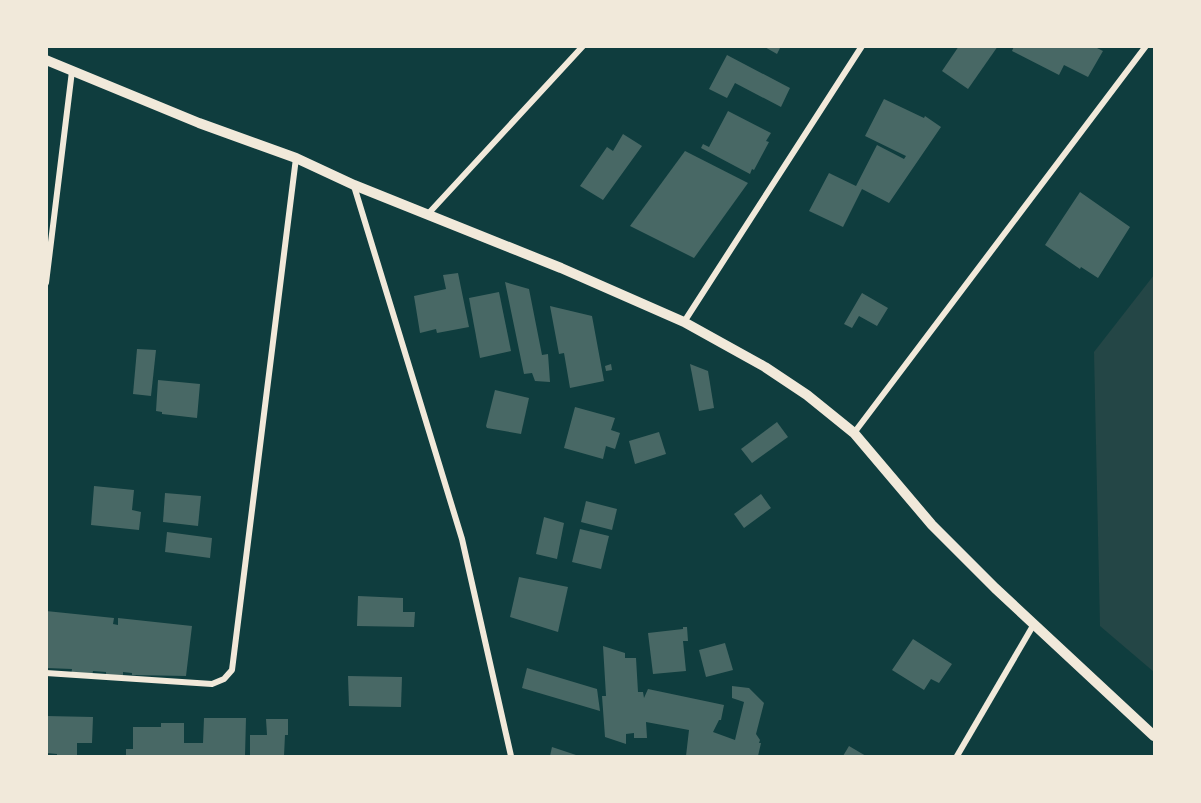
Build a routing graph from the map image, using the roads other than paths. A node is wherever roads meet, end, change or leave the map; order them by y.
1 (583, 46) edge
2 (862, 46) edge
3 (1146, 46) edge
4 (46, 60) edge
5 (72, 71) junction
6 (297, 158) junction
7 (354, 185) junction
8 (428, 214) junction
9 (46, 283) edge
10 (684, 322) junction
11 (854, 433) junction
12 (1034, 624) junction
13 (46, 673) edge
14 (1155, 736) edge
15 (511, 756) edge
16 (957, 756) edge

1 - 8 street
2 - 10 street
3 - 11 street
4 - 5 street
5 - 6 street
5 - 9 street
6 - 7 street
6 - 13 street
7 - 8 street
7 - 15 street
8 - 10 street
10 - 11 street
11 - 12 street
12 - 14 street
12 - 16 street

